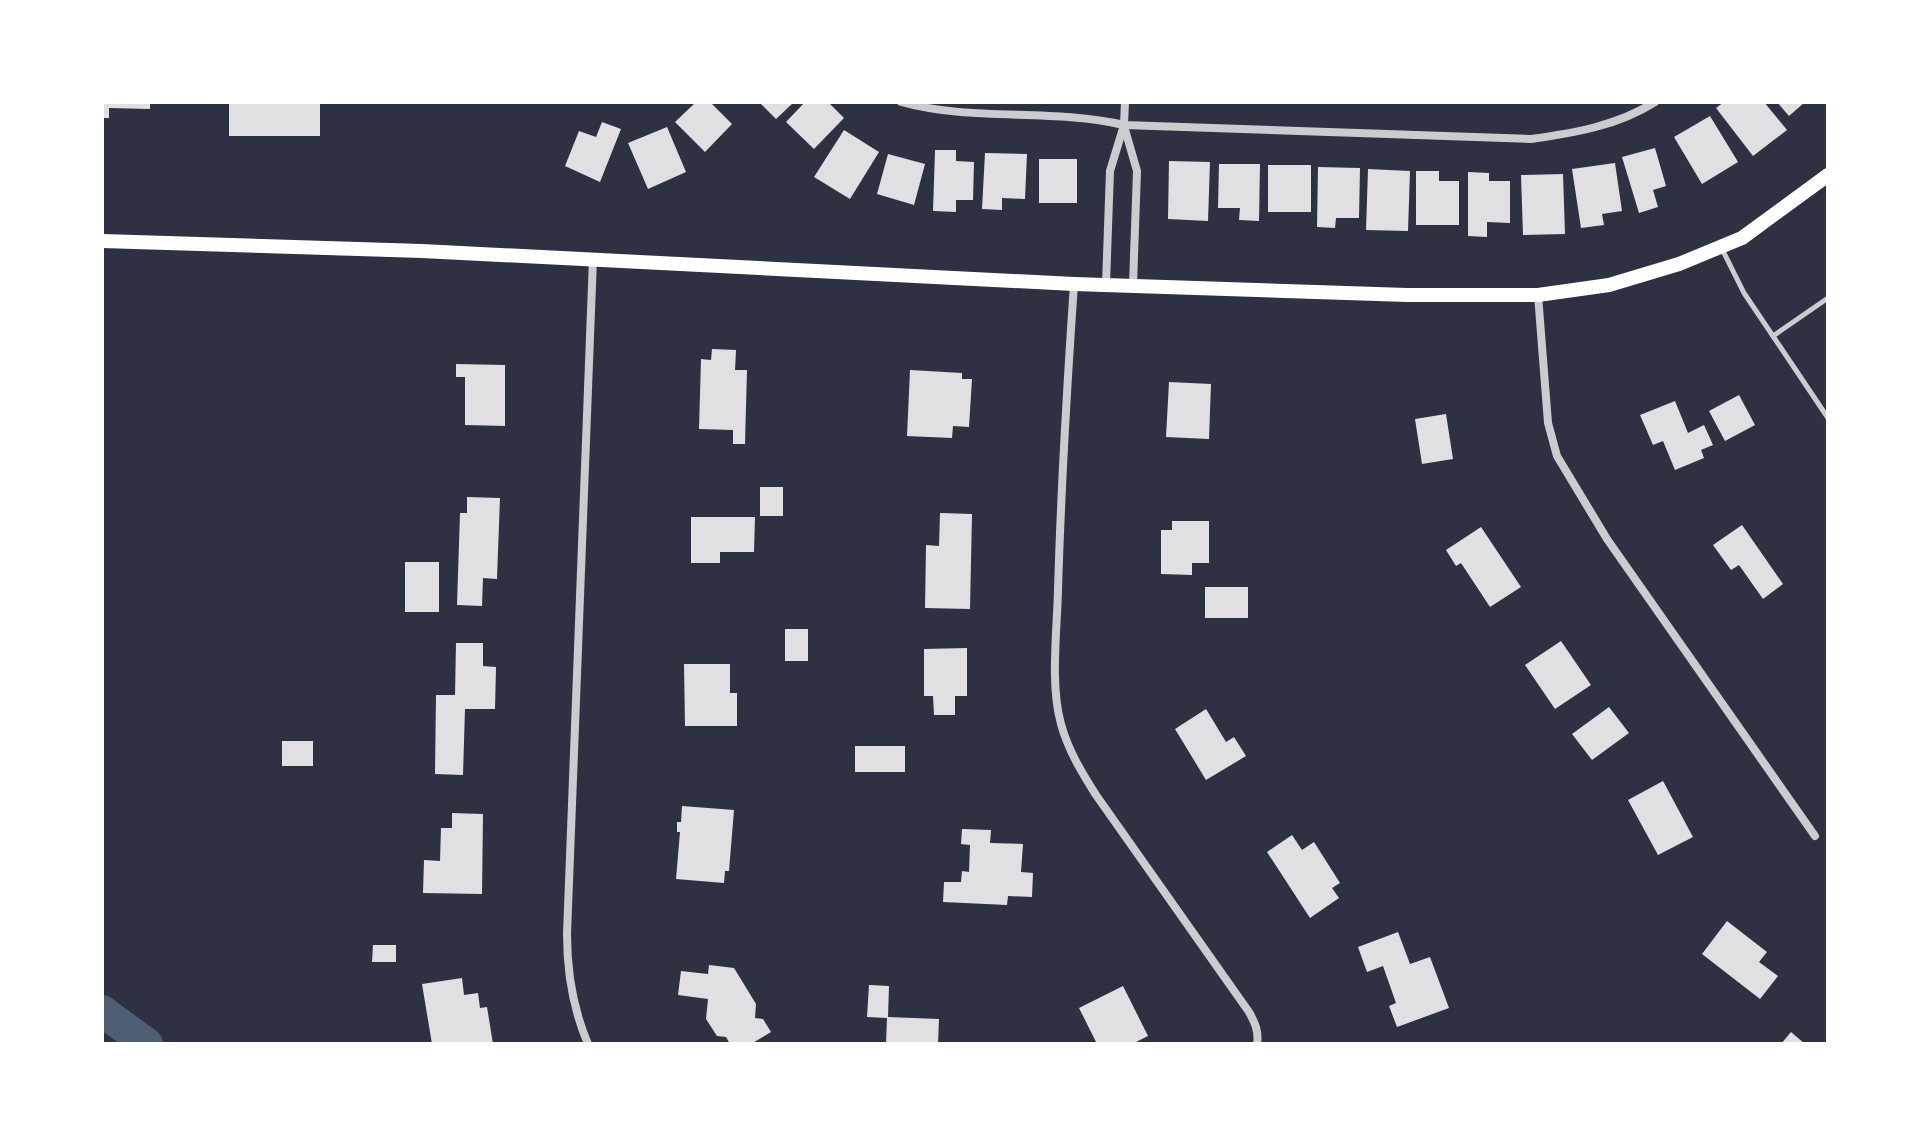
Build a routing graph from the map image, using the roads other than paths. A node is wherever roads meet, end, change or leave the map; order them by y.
1 (901, 102) edge
2 (1125, 102) edge
3 (1655, 102) edge
4 (1124, 125) junction
5 (1828, 175) edge
6 (102, 241) edge
7 (1720, 247) junction
8 (593, 259) junction
9 (1074, 284) junction
10 (1106, 284) junction
11 (1133, 285) junction
12 (1538, 295) junction
13 (1828, 298) edge
14 (1773, 336) junction
15 (1828, 418) edge
16 (1815, 836) dead end
17 (588, 1044) edge
18 (1257, 1044) edge

1 - 4 street
2 - 4 street
3 - 4 street
4 - 10 street
4 - 11 street
5 - 7 main road
6 - 8 main road
7 - 12 main road
7 - 14 lane
8 - 9 main road
8 - 17 street
9 - 10 main road
9 - 18 street
10 - 11 main road
11 - 12 main road
12 - 16 street
13 - 14 lane
14 - 15 lane

